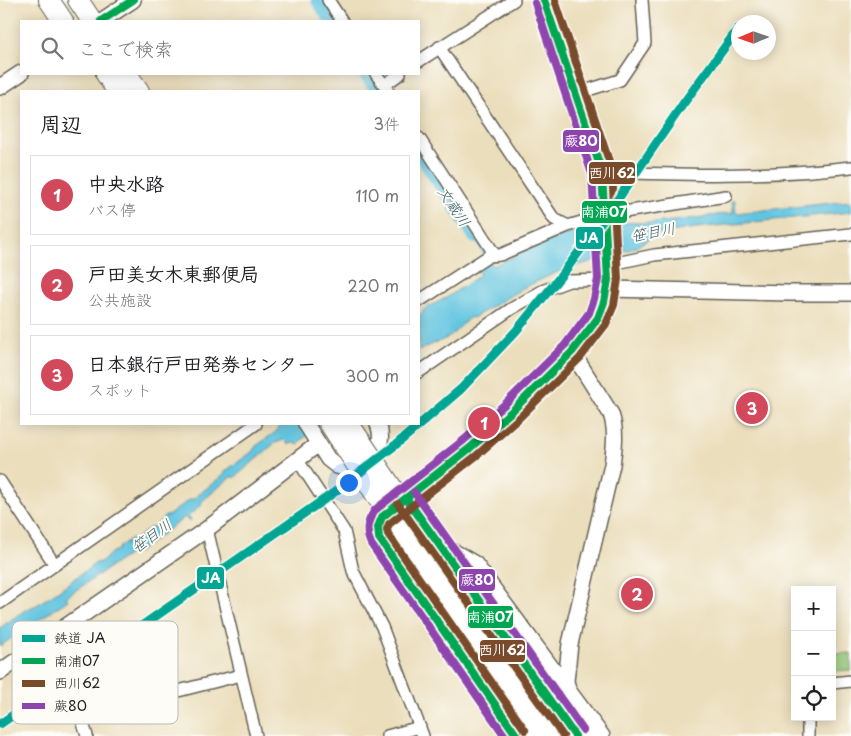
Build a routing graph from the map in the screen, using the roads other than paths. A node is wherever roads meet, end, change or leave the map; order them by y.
1 (49, 0) edge
2 (58, 0) edge
3 (70, 0) edge
4 (78, 0) edge
5 (133, 0) edge
6 (328, 0) edge
7 (514, 0) edge
8 (544, 0) edge
9 (642, 0) edge
10 (61, 20) edge
11 (71, 20) edge
12 (83, 20) edge
13 (91, 20) edge
14 (103, 20) edge
15 (341, 20) edge
16 (439, 47) junction
17 (420, 60) edge
18 (20, 74) edge
19 (98, 75) edge
20 (107, 75) edge
21 (120, 75) edge
22 (128, 75) edge
23 (377, 75) edge
24 (399, 75) edge
25 (0, 87) edge
26 (386, 88) edge
27 (107, 90) edge
28 (116, 90) edge
29 (130, 90) edge
30 (138, 90) edge
31 (575, 94) junction
32 (420, 140) edge
33 (851, 167) edge
34 (602, 172) junction
35 (726, 196) dead end
36 (605, 217) junction
37 (568, 226) junction
38 (851, 234) edge
39 (496, 255) junction
40 (607, 273) junction
41 (851, 293) edge
42 (420, 300) edge
43 (572, 352) junction
44 (420, 371) edge
45 (255, 425) edge
46 (350, 425) edge
47 (356, 425) edge
48 (378, 425) edge
49 (320, 430) edge
50 (376, 454) junction
51 (297, 458) junction
52 (0, 481) edge
53 (406, 498) junction
54 (380, 507) junction
55 (208, 529) junction
56 (437, 542) junction
57 (55, 565) junction
58 (445, 566) junction
59 (0, 603) edge
60 (73, 621) edge
61 (570, 644) junction
62 (542, 655) junction
63 (12, 663) edge
64 (0, 672) edge
65 (241, 675) junction
66 (851, 682) edge
67 (836, 683) edge
68 (178, 691) edge
69 (570, 693) junction
70 (808, 721) edge
71 (83, 724) edge
72 (421, 732) edge
73 (87, 736) edge
74 (256, 736) edge
75 (387, 736) edge
76 (518, 736) edge
77 (529, 736) edge
78 (539, 736) edge
79 (548, 736) edge
80 (568, 736) edge
81 (575, 736) edge
82 (584, 736) edge
83 (602, 736) edge
84 (808, 736) edge

1 - 10 highway
2 - 11 highway
3 - 12 highway
4 - 13 highway
5 - 14 street
6 - 15 street
7 - 16 street
8 - 31 main road
9 - 31 street
16 - 17 street
16 - 37 street
18 - 25 street
19 - 27 highway
20 - 28 highway
21 - 29 highway
22 - 30 highway
23 - 26 street
24 - 26 street
31 - 34 main road
32 - 39 street
33 - 34 street
34 - 36 main road
35 - 36 street
36 - 37 street
36 - 40 main road
37 - 39 street
38 - 40 street
39 - 42 street
40 - 41 street
40 - 43 main road
40 - 44 street
43 - 53 main road
43 - 61 street
45 - 57 street
46 - 58 highway, bridge
47 - 50 highway
48 - 50 street
49 - 51 street
49 - 54 highway, bridge
49 - 54 highway
50 - 53 highway
51 - 55 street
51 - 72 street
52 - 57 street
53 - 54 main road
53 - 56 highway
54 - 76 street
54 - 77 highway, bridge
54 - 78 highway
54 - 79 highway, bridge
55 - 60 street
55 - 65 street
56 - 62 street
56 - 81 highway
57 - 59 street
58 - 80 highway, bridge
58 - 82 highway, bridge
61 - 62 street
61 - 69 street
62 - 69 street
63 - 64 street
65 - 68 street
65 - 74 street
66 - 67 street
69 - 83 street
70 - 84 street
71 - 73 street
72 - 75 street

